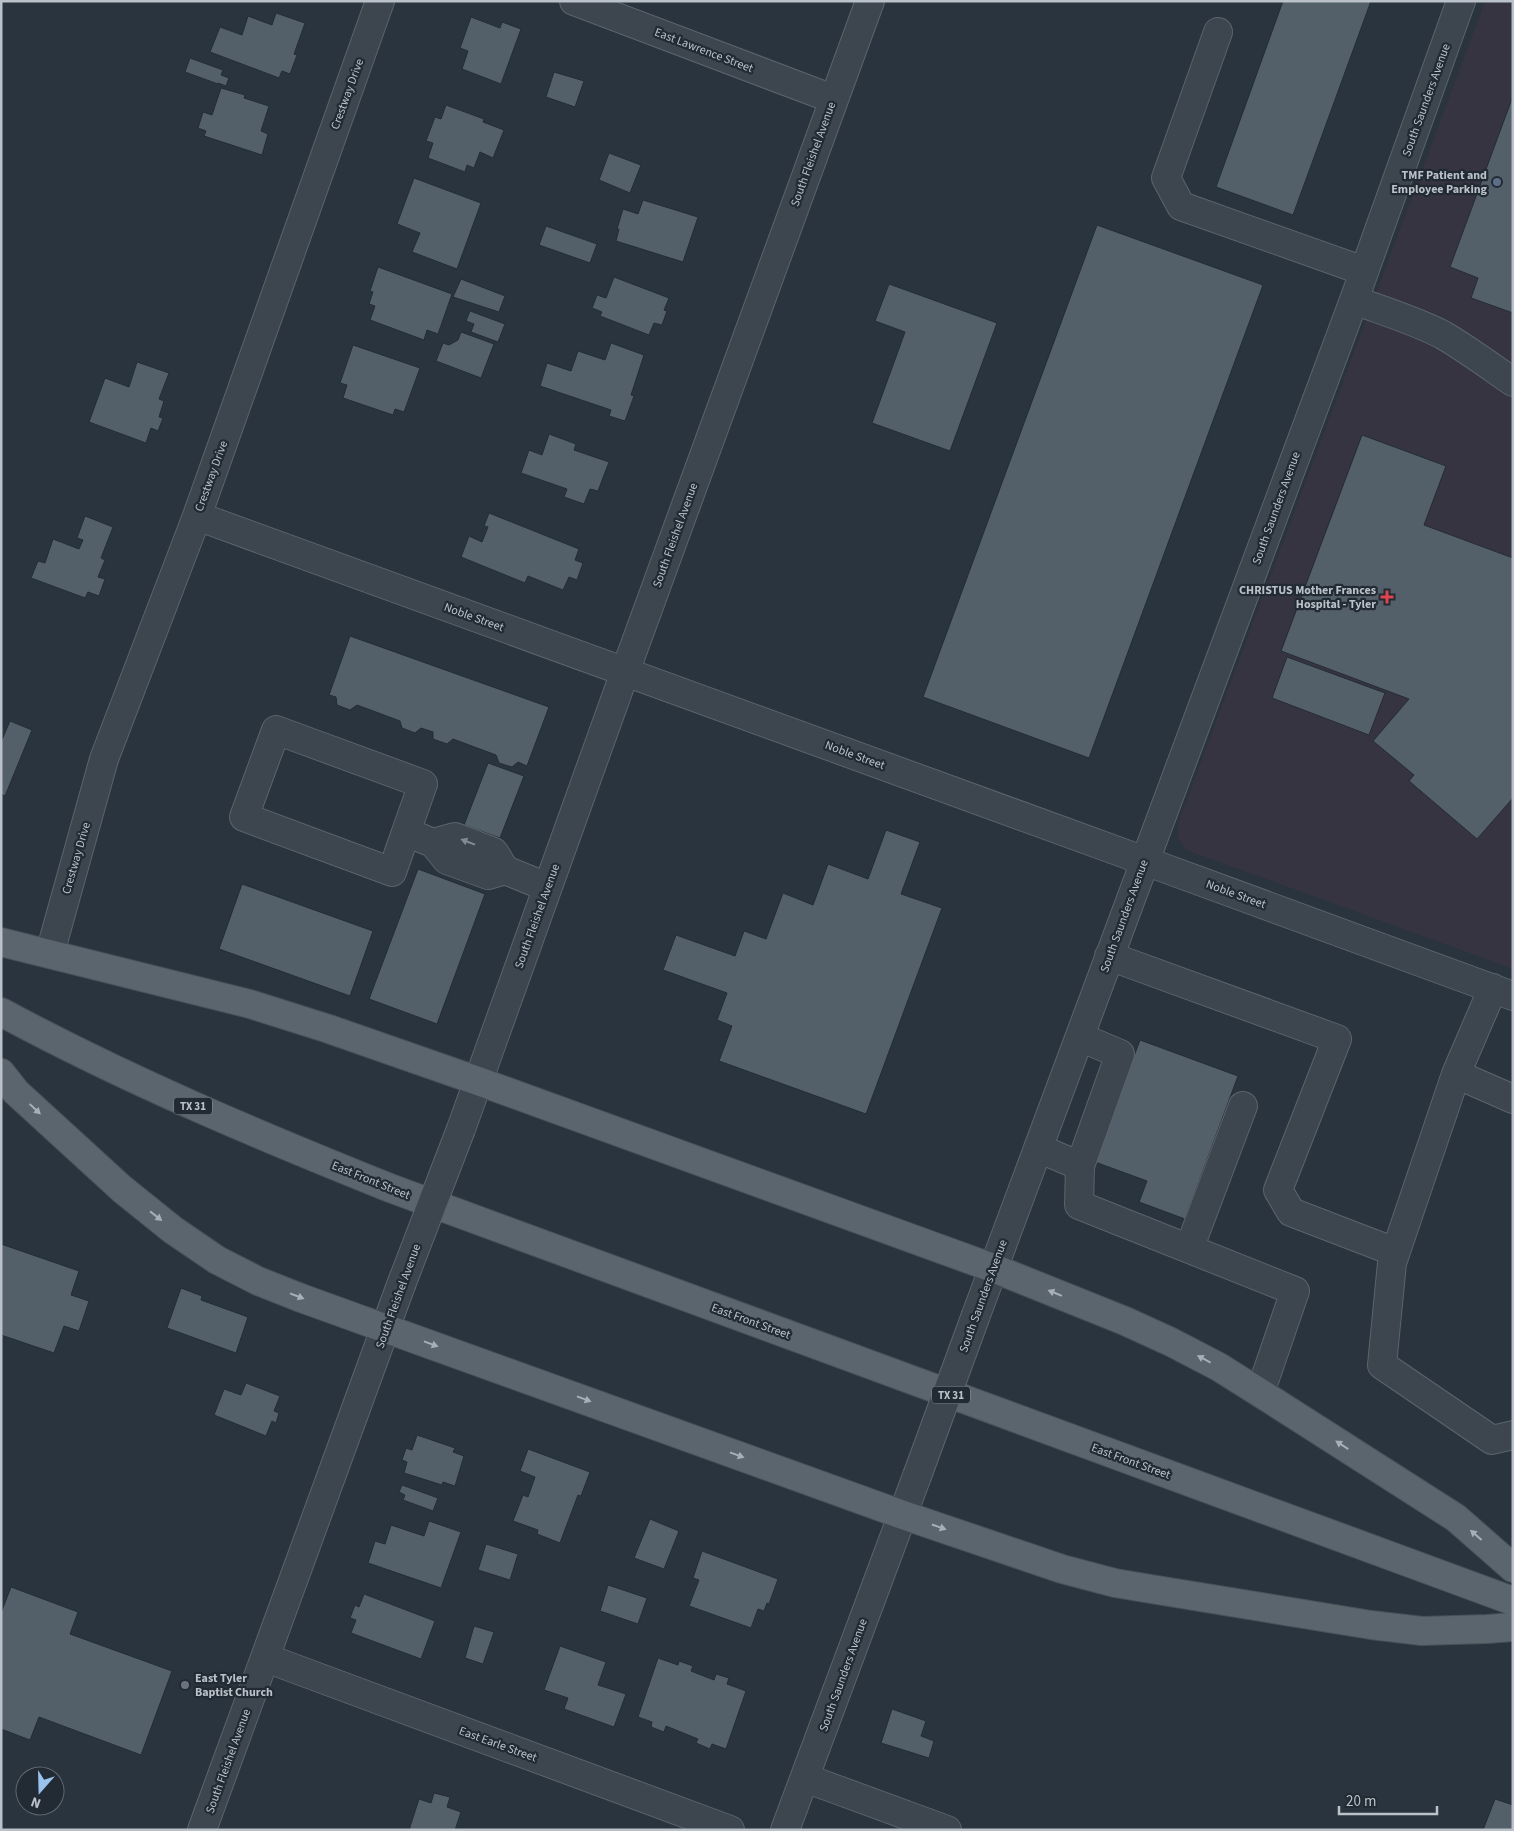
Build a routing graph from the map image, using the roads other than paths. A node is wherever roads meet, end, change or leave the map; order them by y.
1 (380, 1) edge
2 (574, 1) edge
3 (870, 1) edge
4 (1461, 1) edge
5 (1218, 32) dead end
6 (833, 99) junction
7 (1364, 271) junction
8 (1354, 300) junction
9 (1513, 382) edge
10 (197, 516) junction
11 (625, 672) junction
12 (406, 832) junction
13 (1145, 860) junction
14 (547, 887) junction
15 (1, 942) edge
16 (50, 953) junction
17 (1109, 956) junction
18 (1507, 993) edge
19 (1, 1012) edge
20 (1080, 1036) junction
21 (1, 1074) edge
22 (1456, 1074) junction
23 (478, 1081) junction
24 (1513, 1099) edge
25 (1243, 1106) dead end
26 (1038, 1148) junction
27 (1080, 1166) junction
28 (1189, 1249) junction
29 (1396, 1252) junction
30 (993, 1268) junction
31 (385, 1328) junction
32 (1260, 1393) junction
33 (1513, 1436) edge
34 (903, 1515) junction
35 (1513, 1568) edge
36 (1513, 1601) edge
37 (1513, 1627) edge
38 (266, 1658) junction
39 (805, 1778) junction
40 (202, 1830) edge
41 (730, 1830) edge
42 (785, 1830) edge
43 (947, 1830) edge

1 - 10 street, Crestway Drive
2 - 6 street, East Lawrence Street
3 - 6 street, South Fleishel Avenue
4 - 7 street, South Saunders Avenue
5 - 7 street
6 - 11 street, South Fleishel Avenue
7 - 8 street, South Saunders Avenue
8 - 9 street
8 - 13 street, South Saunders Avenue
10 - 11 street, Noble Street
10 - 16 street, Crestway Drive
11 - 13 street, Noble Street
11 - 14 street, South Fleishel Avenue
12 - 12 street
12 - 14 street
13 - 17 street, South Saunders Avenue
13 - 18 street, Noble Street
14 - 23 street, South Fleishel Avenue
15 - 16 main road
16 - 23 main road
17 - 20 street, South Saunders Avenue
17 - 29 street
18 - 22 street
19 - 36 main road, East Front Street / TX 31
20 - 26 street, South Saunders Avenue
20 - 27 street
21 -> 31 main road
22 - 24 street
22 - 29 street
23 - 30 main road
23 - 31 street, South Fleishel Avenue, bridge
25 - 28 street
26 - 27 street
26 - 30 street, South Saunders Avenue
27 - 28 street
28 - 32 street
29 - 33 street
32 -> 30 main road
30 - 34 street, South Saunders Avenue, bridge
31 -> 34 main road
31 - 38 street, South Fleishel Avenue
35 -> 32 main road
34 -> 37 main road
34 - 39 street, South Saunders Avenue
38 - 40 street, South Fleishel Avenue
38 - 41 street, East Earle Street
39 - 42 street, South Saunders Avenue
39 - 43 street

